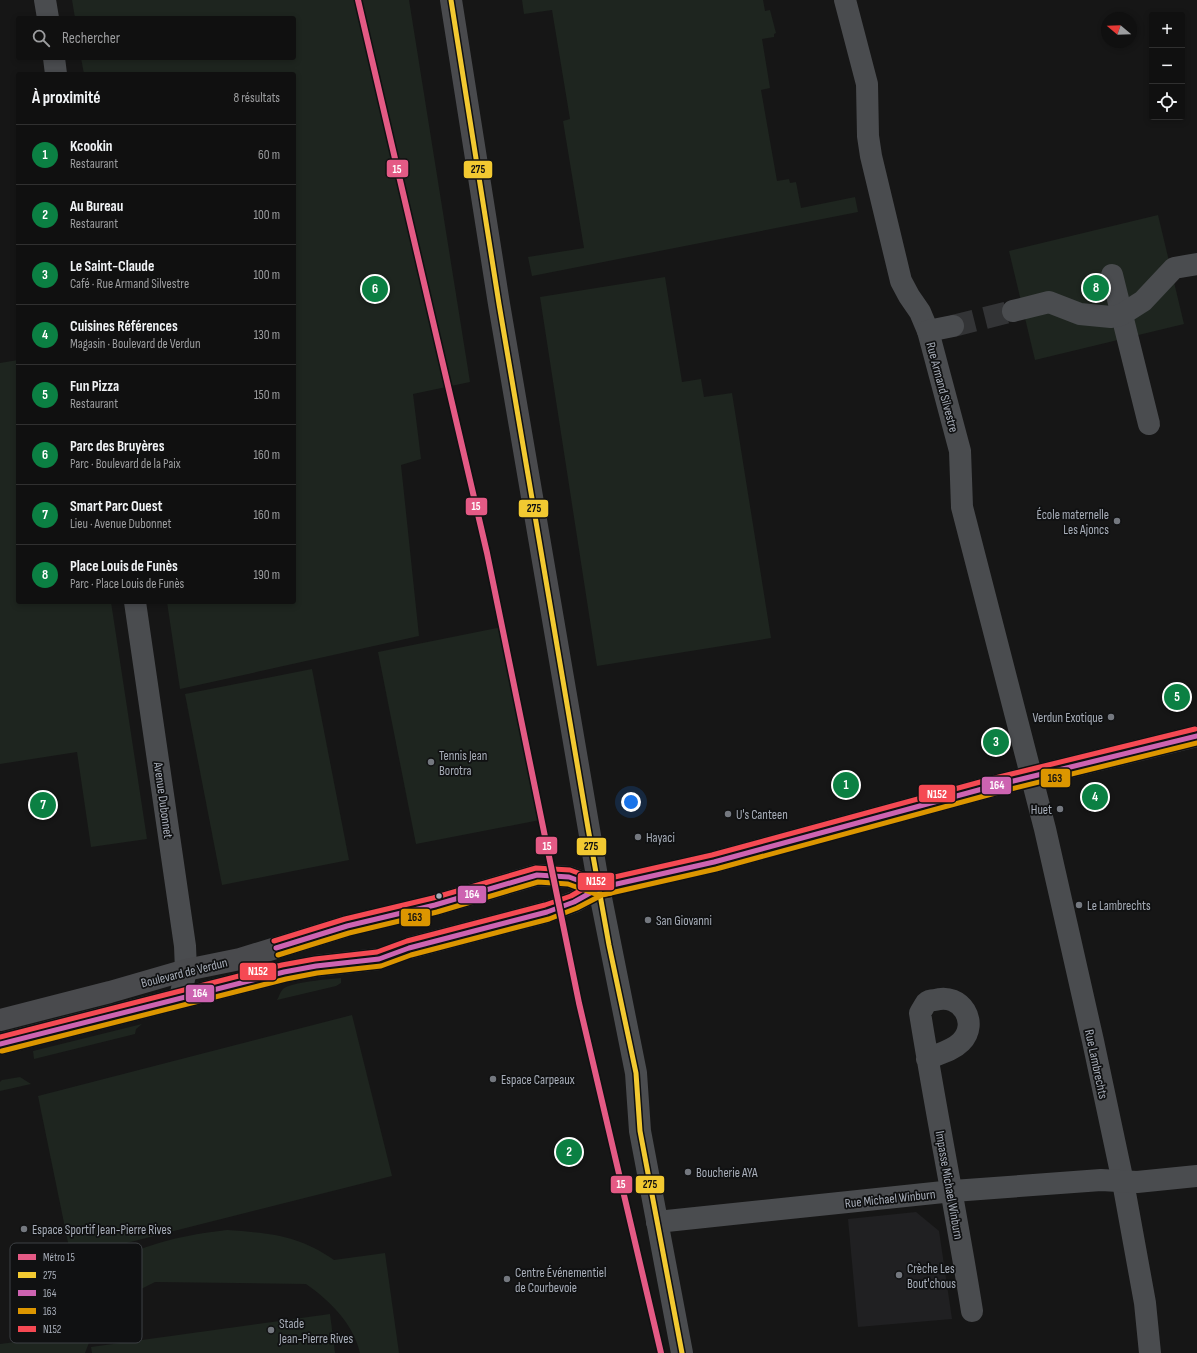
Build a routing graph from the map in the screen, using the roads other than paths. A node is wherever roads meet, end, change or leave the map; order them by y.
1 (45, 0) edge
2 (452, 0) edge
3 (845, 0) edge
4 (48, 16) edge
5 (54, 60) edge
6 (56, 72) edge
7 (1197, 264) edge
8 (1112, 275) dead end
9 (1013, 311) tunnel mouth
10 (1121, 315) junction
11 (953, 326) tunnel mouth
12 (928, 331) junction
13 (1149, 424) dead end
14 (134, 604) edge
15 (1197, 736) edge
16 (1031, 778) junction
17 (598, 888) junction
18 (186, 970) junction
19 (180, 998) junction
20 (0, 1020) edge
21 (0, 1044) edge
22 (927, 1059) dead end
23 (1197, 1176) edge
24 (1123, 1182) junction
25 (952, 1191) junction
26 (657, 1222) junction
27 (972, 1311) dead end
28 (682, 1353) edge
29 (1150, 1353) edge

1 - 4 street
2 - 17 main road
3 - 12 street, Rue Armand Silvestre
5 - 6 street
7 - 10 street
8 - 10 street
9 - 10 street
10 - 13 street
11 - 12 street
12 - 16 street, Rue Armand Silvestre
14 - 18 street, Avenue Dubonnet
15 - 16 main road, Boulevard de Verdun
16 - 17 main road, Boulevard de Verdun
16 - 24 street, Rue Lambrechts
17 - 18 main road, Boulevard de Verdun
17 - 19 main road, Boulevard de Verdun
17 - 26 street
18 - 19 street, Avenue Dubonnet
18 - 20 main road, Boulevard de Verdun
19 - 21 main road, Boulevard de Verdun
22 - 25 street, Impasse Michael Winburn
23 - 24 street, Rue Michael Winburn
24 - 25 street, Rue Michael Winburn
24 - 29 street, Rue Lambrechts
25 - 26 street, Rue Michael Winburn
25 - 27 street, Impasse Michael Winburn
26 - 28 street

